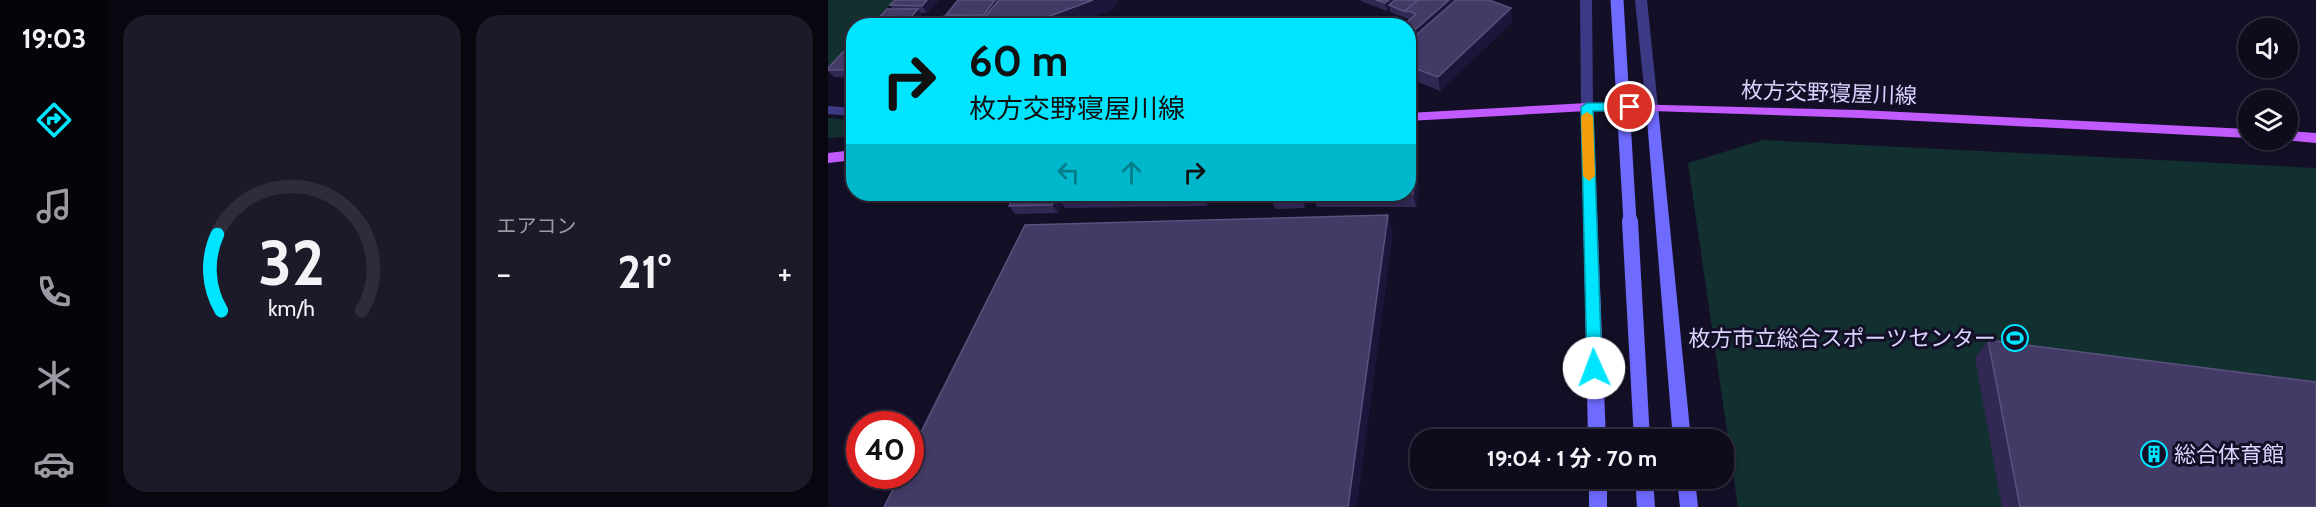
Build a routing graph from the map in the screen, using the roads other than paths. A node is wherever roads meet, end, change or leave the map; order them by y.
1 (1586, 0) edge
2 (1617, 0) edge
3 (1641, 0) edge
4 (1587, 107) junction
5 (1652, 107) junction
6 (828, 110) edge
7 (846, 111) edge
8 (1416, 117) edge
9 (2238, 133) edge
10 (2298, 137) edge
11 (2316, 138) edge
12 (846, 156) edge
13 (828, 158) edge
14 (1596, 429) edge
15 (1641, 429) edge
16 (1681, 429) edge
17 (1598, 489) edge
18 (1645, 489) edge
19 (1687, 489) edge
20 (1598, 507) edge
21 (1646, 507) edge
22 (1689, 507) edge

1 - 4 street
2 - 15 street, bridge
3 - 5 street
4 - 5 main road, 枚方交野寝屋川線
4 - 8 main road, 枚方交野寝屋川線
4 - 14 street
5 - 9 main road, 枚方交野寝屋川線
5 - 16 street
6 - 7 street
10 - 11 main road
12 - 13 main road
17 - 20 street
18 - 21 street
19 - 22 street

